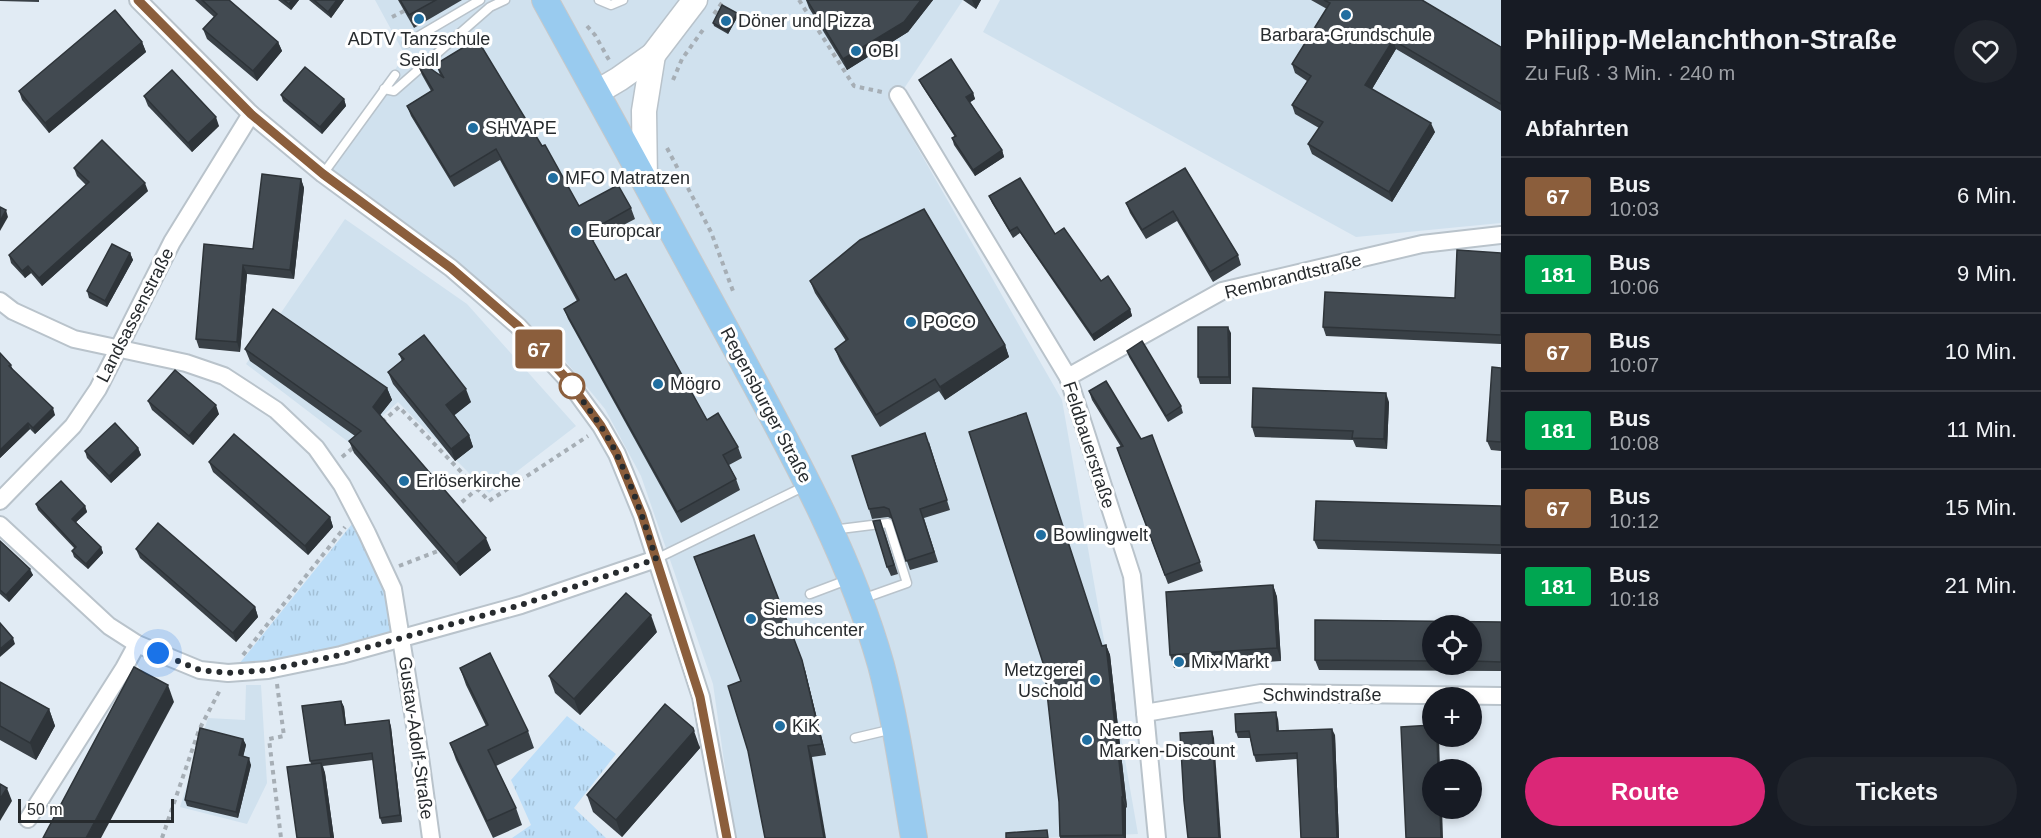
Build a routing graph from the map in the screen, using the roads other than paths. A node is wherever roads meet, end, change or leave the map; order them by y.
1 (138, 0) edge
2 (480, 0) edge
3 (505, 0) edge
4 (545, 0) edge
5 (599, 0) edge
6 (623, 0) edge
7 (695, 0) edge
8 (407, 43) dead end
9 (653, 55) junction
10 (395, 75) dead end
11 (384, 89) junction
12 (597, 92) junction
13 (898, 95) road end
14 (251, 114) junction
15 (323, 174) junction
16 (645, 181) junction
17 (1501, 235) edge
18 (0, 300) edge
19 (118, 349) junction
20 (1068, 377) junction
21 (808, 485) junction
22 (0, 501) edge
23 (0, 525) edge
24 (831, 530) junction
25 (656, 559) junction
26 (855, 589) junction
27 (810, 594) dead end
28 (401, 637) junction
29 (137, 644) junction
30 (1501, 696) edge
31 (1145, 713) junction
32 (896, 728) junction
33 (855, 738) dead end
34 (28, 819) dead end
35 (431, 838) edge
36 (727, 838) edge
37 (914, 838) edge
38 (1157, 838) edge

1 - 14 street
2 - 8 lane
3 - 11 lane
4 - 12 main road, Regensburger Straße
5 - 6 lane
7 - 9 street
9 - 12 street
9 - 16 street
10 - 11 lane
11 - 15 lane
12 - 16 main road, Regensburger Straße
13 - 20 street, Feldbauerstraße
14 - 15 street
14 - 19 street, Landsassenstraße
15 - 25 street
16 - 21 main road, Regensburger Straße
17 - 20 street, Rembrandtstraße
18 - 19 street, Gustav-Adolf-Straße
19 - 22 street, Landsassenstraße
19 - 28 street, Gustav-Adolf-Straße
20 - 31 street, Feldbauerstraße
21 - 24 main road, Regensburger Straße
21 - 25 lane
23 - 29 street
24 - 26 main road, Regensburger Straße
24 - 26 lane
25 - 28 street
25 - 36 street
26 - 27 lane
26 - 32 main road, Regensburger Straße
28 - 29 street
28 - 35 street, Gustav-Adolf-Straße
29 - 34 street
30 - 31 street, Schwindstraße
31 - 38 street, Feldbauerstraße
32 - 33 lane
32 - 37 main road, Regensburger Straße

